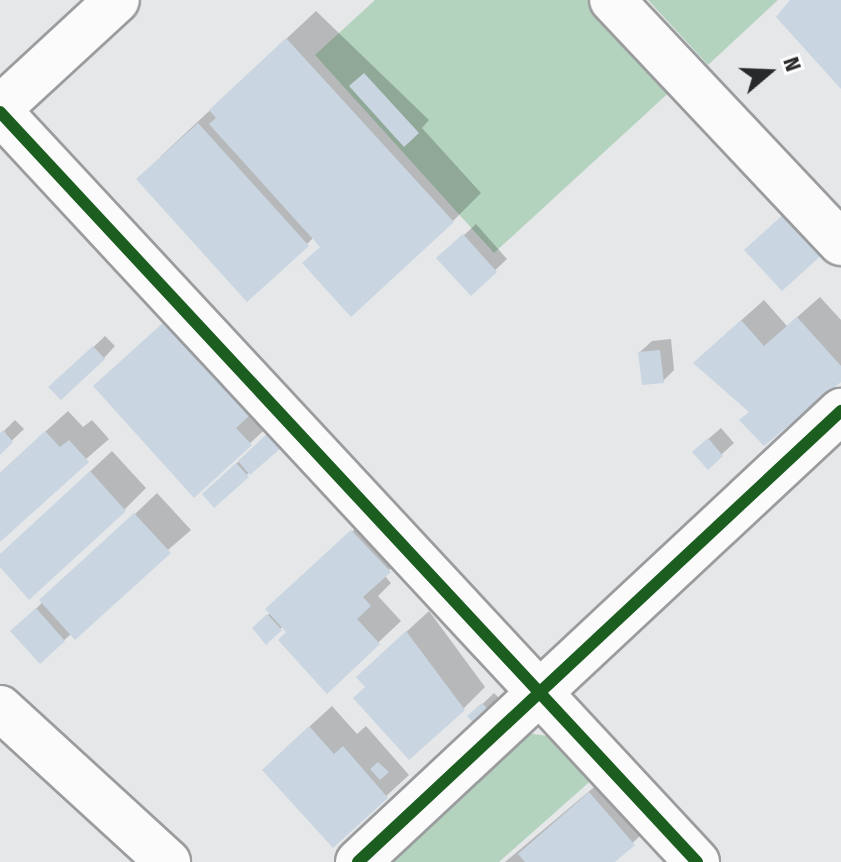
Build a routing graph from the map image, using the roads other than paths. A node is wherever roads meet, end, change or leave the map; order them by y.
1 (117, 0) edge
2 (612, 0) edge
3 (0, 110) edge
4 (841, 243) edge
5 (841, 411) edge
6 (542, 695) junction
7 (0, 708) edge
8 (168, 862) edge
9 (358, 862) edge
10 (697, 862) edge

1 - 3 street
2 - 4 street
3 - 6 street
5 - 6 street
6 - 9 street
6 - 10 street
7 - 8 street

